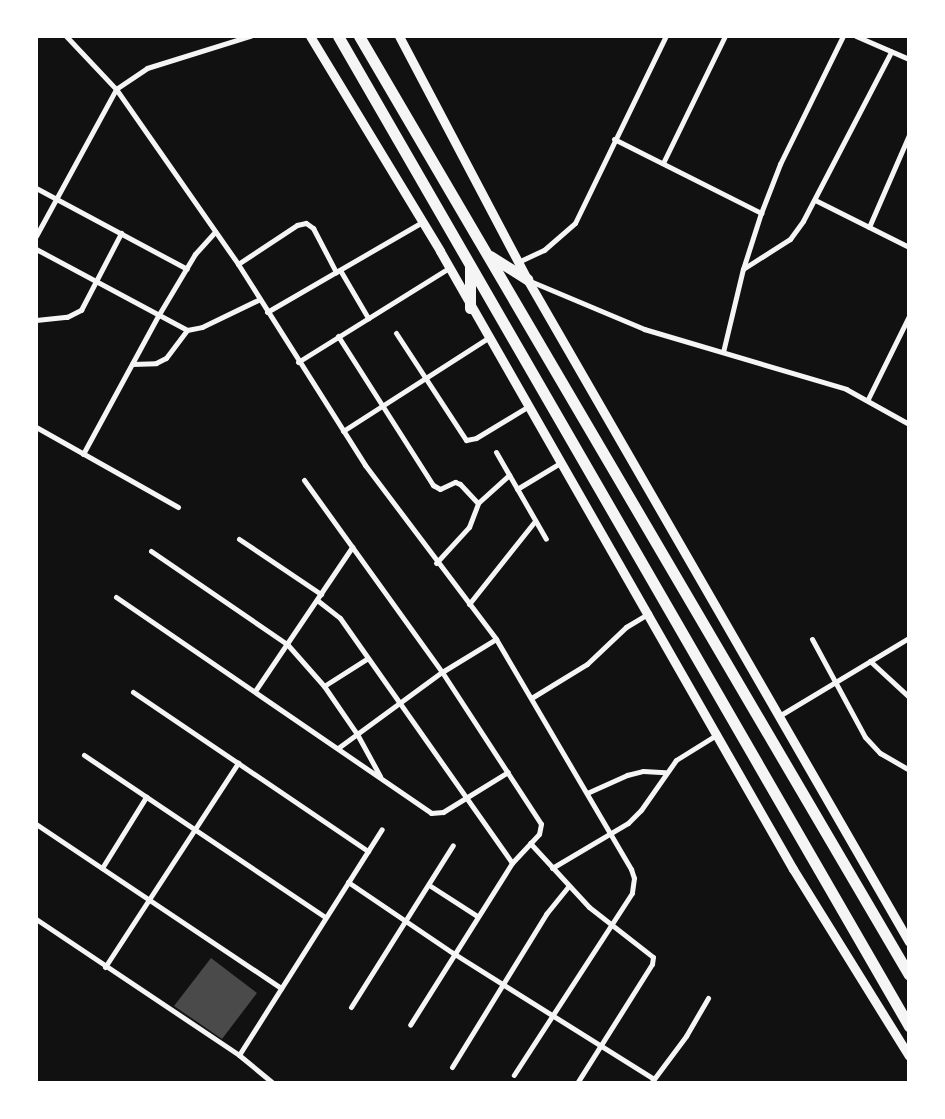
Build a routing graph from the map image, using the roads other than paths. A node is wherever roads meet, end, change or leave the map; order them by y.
1 (66, 36) edge
2 (250, 36) edge
3 (310, 36) edge
4 (338, 36) edge
5 (359, 36) edge
6 (399, 36) edge
7 (666, 36) edge
8 (725, 36) edge
9 (843, 36) edge
10 (856, 36) edge
11 (891, 52) junction
12 (909, 59) edge
13 (116, 88) junction
14 (909, 135) edge
15 (614, 139) junction
16 (663, 163) junction
17 (36, 188) edge
18 (57, 199) junction
19 (815, 200) junction
20 (761, 213) junction
21 (422, 222) junction
22 (869, 227) junction
23 (215, 232) junction
24 (121, 233) junction
25 (36, 236) edge
26 (909, 248) edge
27 (36, 249) edge
28 (488, 255) junction
29 (518, 262) junction
30 (238, 264) junction
31 (470, 266) junction
32 (449, 268) junction
33 (187, 269) junction
34 (743, 269) junction
35 (338, 271) junction
36 (527, 279) junction
37 (97, 282) junction
38 (260, 299) junction
39 (470, 308) junction
40 (267, 312) junction
41 (158, 316) junction
42 (909, 316) edge
43 (368, 318) junction
44 (36, 320) edge
45 (187, 330) junction
46 (396, 333) dead end
47 (338, 336) junction
48 (488, 338) junction
49 (723, 352) junction
50 (298, 362) junction
51 (132, 364) junction
52 (425, 378) junction
53 (868, 399) junction
54 (383, 405) junction
55 (529, 406) junction
56 (909, 424) edge
57 (36, 428) edge
58 (343, 431) junction
59 (496, 452) dead end
60 (82, 454) junction
61 (562, 462) junction
62 (509, 475) junction
63 (304, 480) dead end
64 (518, 490) junction
65 (478, 504) junction
66 (178, 506) dead end
67 (536, 521) junction
68 (239, 539) dead end
69 (546, 539) dead end
70 (352, 547) junction
71 (150, 551) dead end
72 (436, 563) junction
73 (321, 594) junction
74 (116, 597) dead end
75 (317, 600) junction
76 (469, 604) junction
77 (649, 613) junction
78 (909, 638) edge
79 (496, 639) junction
80 (812, 639) dead end
81 (287, 644) junction
82 (368, 658) junction
83 (870, 661) junction
84 (442, 672) junction
85 (835, 680) junction
86 (324, 686) junction
87 (255, 691) junction
88 (133, 692) dead end
89 (533, 697) junction
90 (909, 697) edge
91 (400, 703) junction
92 (779, 716) junction
93 (357, 734) junction
94 (718, 734) junction
95 (338, 748) junction
96 (84, 755) dead end
97 (238, 763) junction
98 (909, 770) edge
99 (508, 772) junction
100 (665, 772) junction
101 (380, 777) junction
102 (587, 793) junction
103 (146, 797) junction
104 (465, 800) junction
105 (36, 824) edge
106 (382, 829) dead end
107 (195, 830) junction
108 (611, 835) junction
109 (530, 843) junction
110 (453, 845) dead end
111 (368, 851) junction
112 (512, 863) junction
113 (102, 868) junction
114 (552, 868) junction
115 (348, 882) junction
116 (429, 885) junction
117 (569, 886) junction
118 (149, 900) junction
119 (477, 916) junction
120 (325, 917) junction
121 (36, 919) edge
122 (407, 922) junction
123 (609, 925) junction
124 (909, 942) edge
125 (453, 953) junction
126 (105, 967) junction
127 (909, 976) edge
128 (502, 983) junction
129 (281, 988) junction
130 (708, 998) dead end
131 (351, 1008) dead end
132 (552, 1013) junction
133 (410, 1025) dead end
134 (909, 1026) edge
135 (601, 1044) junction
136 (239, 1055) junction
137 (909, 1056) edge
138 (452, 1067) dead end
139 (514, 1075) dead end
140 (653, 1081) edge
141 (273, 1083) edge
142 (577, 1083) edge

1 - 13 street
2 - 13 street
3 - 21 street
4 - 31 highway
5 - 28 highway
6 - 29 street
7 - 15 street
8 - 16 street
9 - 20 street
10 - 11 street
11 - 12 street
11 - 19 street
13 - 18 street
13 - 23 street
14 - 22 street
15 - 16 street
15 - 29 street
16 - 20 street
17 - 18 street
18 - 24 street
18 - 25 street
19 - 22 street
19 - 34 street
20 - 34 street
21 - 32 street
21 - 35 street
22 - 26 street
23 - 30 street
23 - 33 street
24 - 33 street
24 - 37 street
27 - 37 street
28 - 36 highway
28 - 127 highway
29 - 36 street
30 - 35 street
30 - 38 street
31 - 39 highway
31 - 134 highway
32 - 39 street
32 - 43 street
33 - 41 street
34 - 49 street
35 - 40 street
35 - 43 street
36 - 49 street
36 - 92 street
37 - 41 street
37 - 44 street
38 - 40 street
38 - 45 street
39 - 48 street
40 - 50 street
41 - 45 street
41 - 51 street
42 - 53 street
43 - 47 street
45 - 51 street
46 - 52 street
47 - 50 street
47 - 54 street
48 - 52 street
48 - 55 street
49 - 53 street
50 - 58 street
51 - 60 street
52 - 54 street
52 - 55 street
53 - 56 street
54 - 58 street
54 - 65 street
55 - 61 street
57 - 60 street
58 - 72 street
59 - 62 street
60 - 66 street
61 - 64 street
61 - 77 street
62 - 64 street
62 - 65 street
63 - 70 street
64 - 67 street
65 - 72 street
67 - 69 street
67 - 76 street
68 - 73 street
70 - 73 street
70 - 84 street
71 - 81 street
72 - 76 street
73 - 75 street
74 - 87 street
75 - 81 street
75 - 82 street
76 - 79 street
77 - 89 street
77 - 94 street
78 - 83 street
79 - 84 street
79 - 89 street
80 - 85 street
81 - 86 street
81 - 87 street
82 - 86 street
82 - 91 street
83 - 85 street
83 - 90 street
84 - 91 street
84 - 99 street
85 - 92 street
85 - 98 street
86 - 93 street
87 - 95 street
88 - 97 street
89 - 102 street
91 - 93 street
91 - 104 street
92 - 124 street
93 - 95 street
93 - 101 street
94 - 100 street
94 - 137 street
95 - 101 street
96 - 103 street
97 - 107 street
97 - 111 street
99 - 104 street
99 - 109 street
100 - 102 street
100 - 108 street
101 - 104 street
102 - 108 street
103 - 107 street
103 - 113 street
104 - 112 street
105 - 113 street
106 - 111 street
107 - 118 street
107 - 120 street
108 - 114 street
108 - 123 street
109 - 112 street
109 - 114 street
110 - 116 street
111 - 115 street
112 - 119 street
113 - 118 street
114 - 117 street
115 - 120 street
115 - 122 street
116 - 119 street
116 - 122 street
117 - 123 street
117 - 128 street
118 - 126 street
118 - 129 street
119 - 125 street
120 - 129 street
121 - 126 street
122 - 125 street
122 - 131 street
123 - 132 street
123 - 135 street
125 - 128 street
125 - 133 street
126 - 136 street
128 - 132 street
128 - 138 street
129 - 136 street
130 - 140 street
132 - 135 street
132 - 139 street
135 - 140 street
135 - 142 street
136 - 141 street

